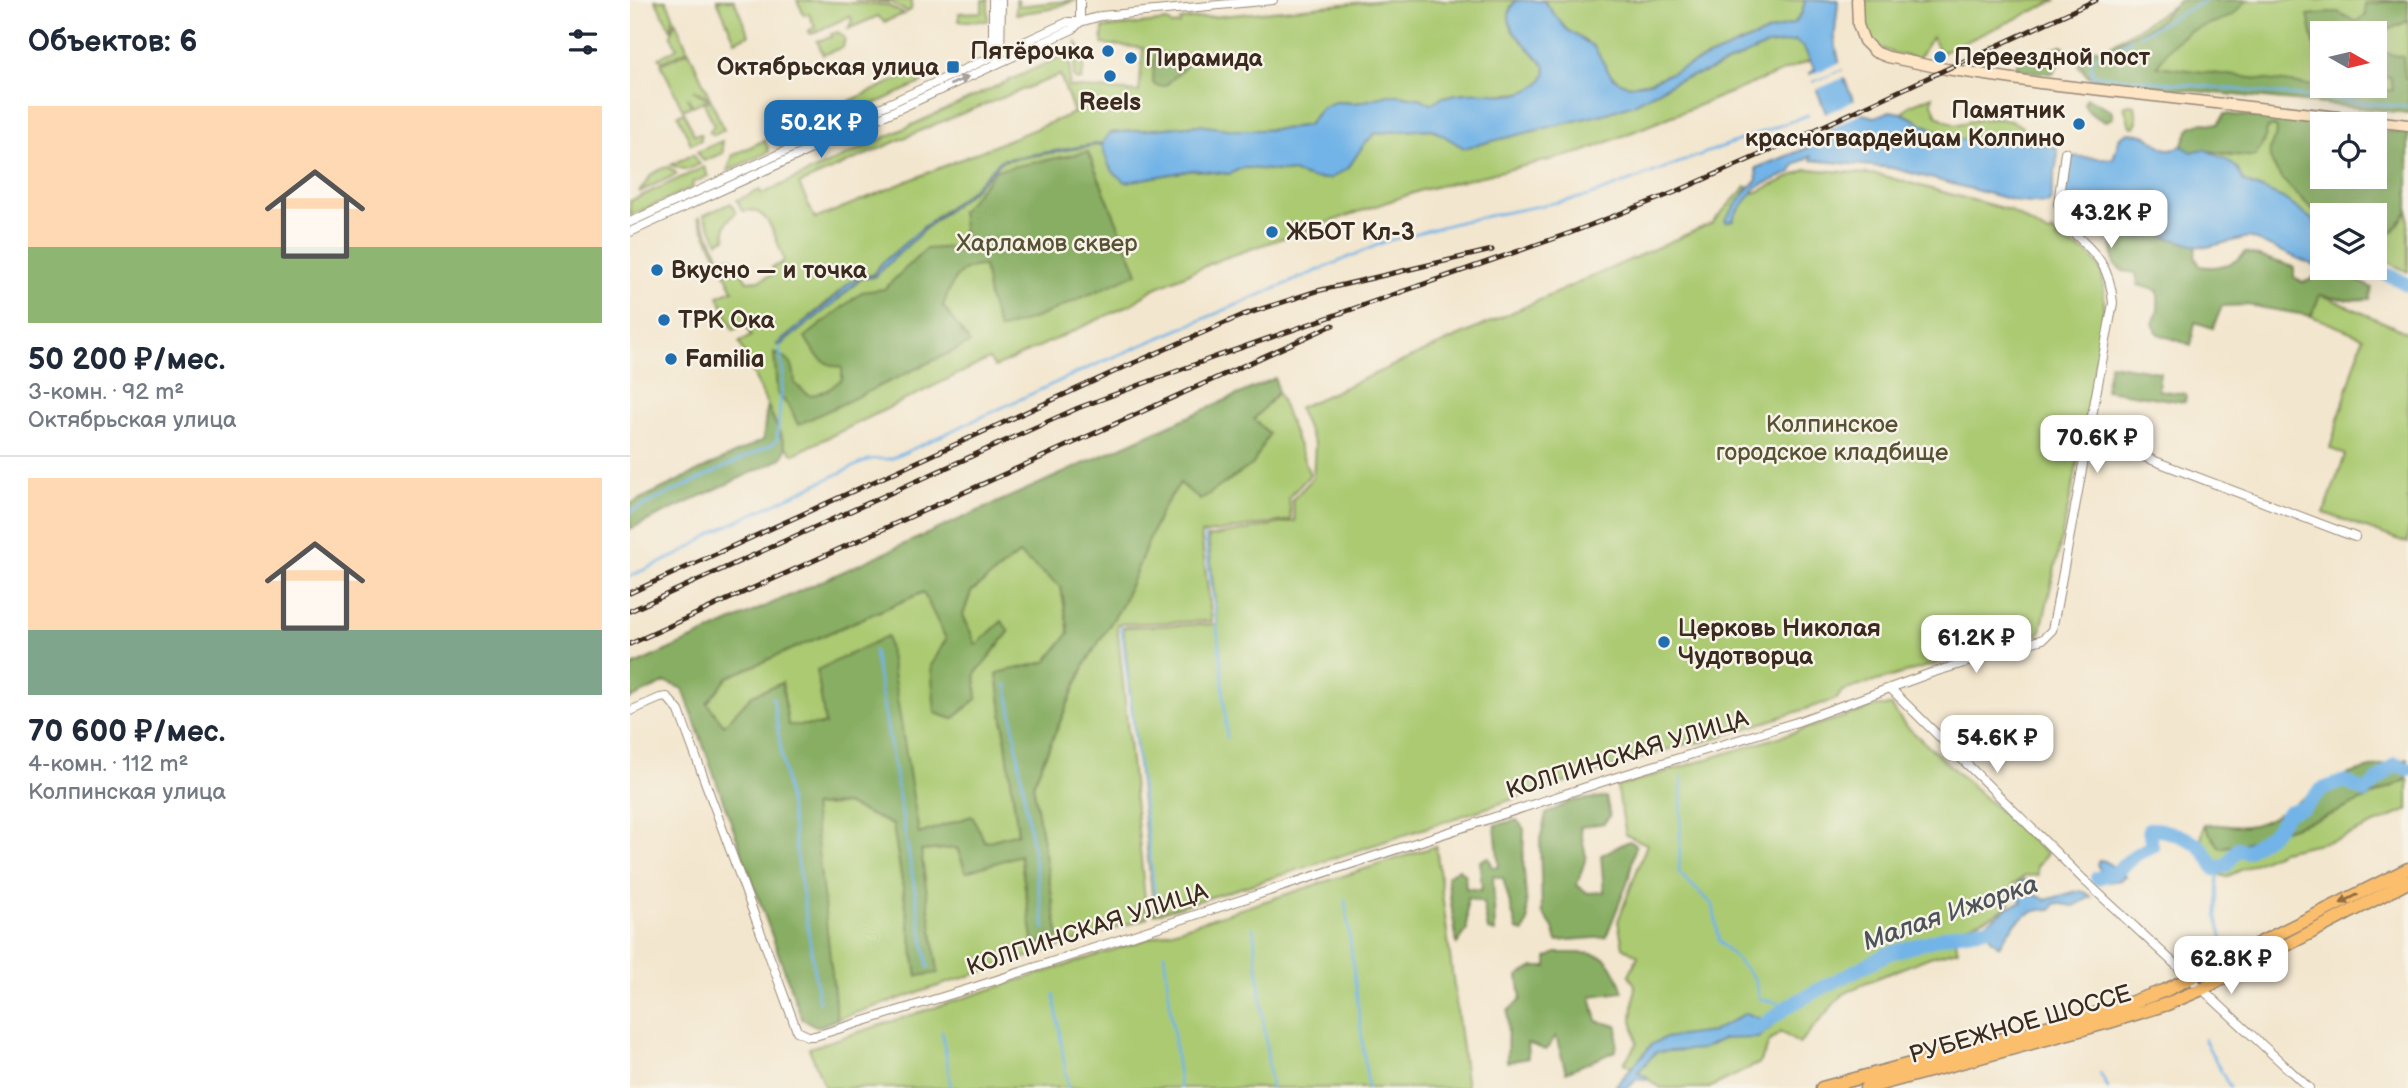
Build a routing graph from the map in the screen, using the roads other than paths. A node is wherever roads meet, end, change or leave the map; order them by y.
1 (993, 0) edge
2 (1001, 0) edge
3 (1080, 0) edge
4 (1273, 0) edge
5 (1857, 0) edge
6 (1080, 22) junction
7 (997, 54) junction
8 (999, 63) junction
9 (2408, 125) edge
10 (2065, 152) dead end
11 (2057, 204) dead end
12 (2061, 221) dead end
13 (630, 222) edge
14 (630, 232) edge
15 (2089, 436) junction
16 (2355, 537) dead end
17 (1891, 689) junction
18 (630, 711) edge
19 (2408, 869) edge
20 (2408, 882) edge
21 (2190, 978) junction
22 (2202, 989) junction
23 (1822, 1088) edge
24 (1866, 1088) edge
25 (2309, 1088) edge

1 - 7 street
2 - 7 street
3 - 6 street
4 - 6 street
5 - 9 street
6 - 7 street
6 - 8 street
7 - 8 street
7 - 13 street
14 -> 8 street
10 - 11 street
12 - 15 street, КОЛПИНСКАЯ УЛИЦА
15 - 16 street
15 - 17 street, КОЛПИНСКАЯ УЛИЦА
17 - 18 street, КОЛПИНСКАЯ УЛИЦА
17 - 21 street
19 -> 21 main road, РУБЕЖНОЕ ШОССЕ
20 - 22 main road, РУБЕЖНОЕ ШОССЕ
21 - 22 street
21 - 23 main road, РУБЕЖНОЕ ШОССЕ
22 - 24 main road, РУБЕЖНОЕ ШОССЕ
22 - 25 street

